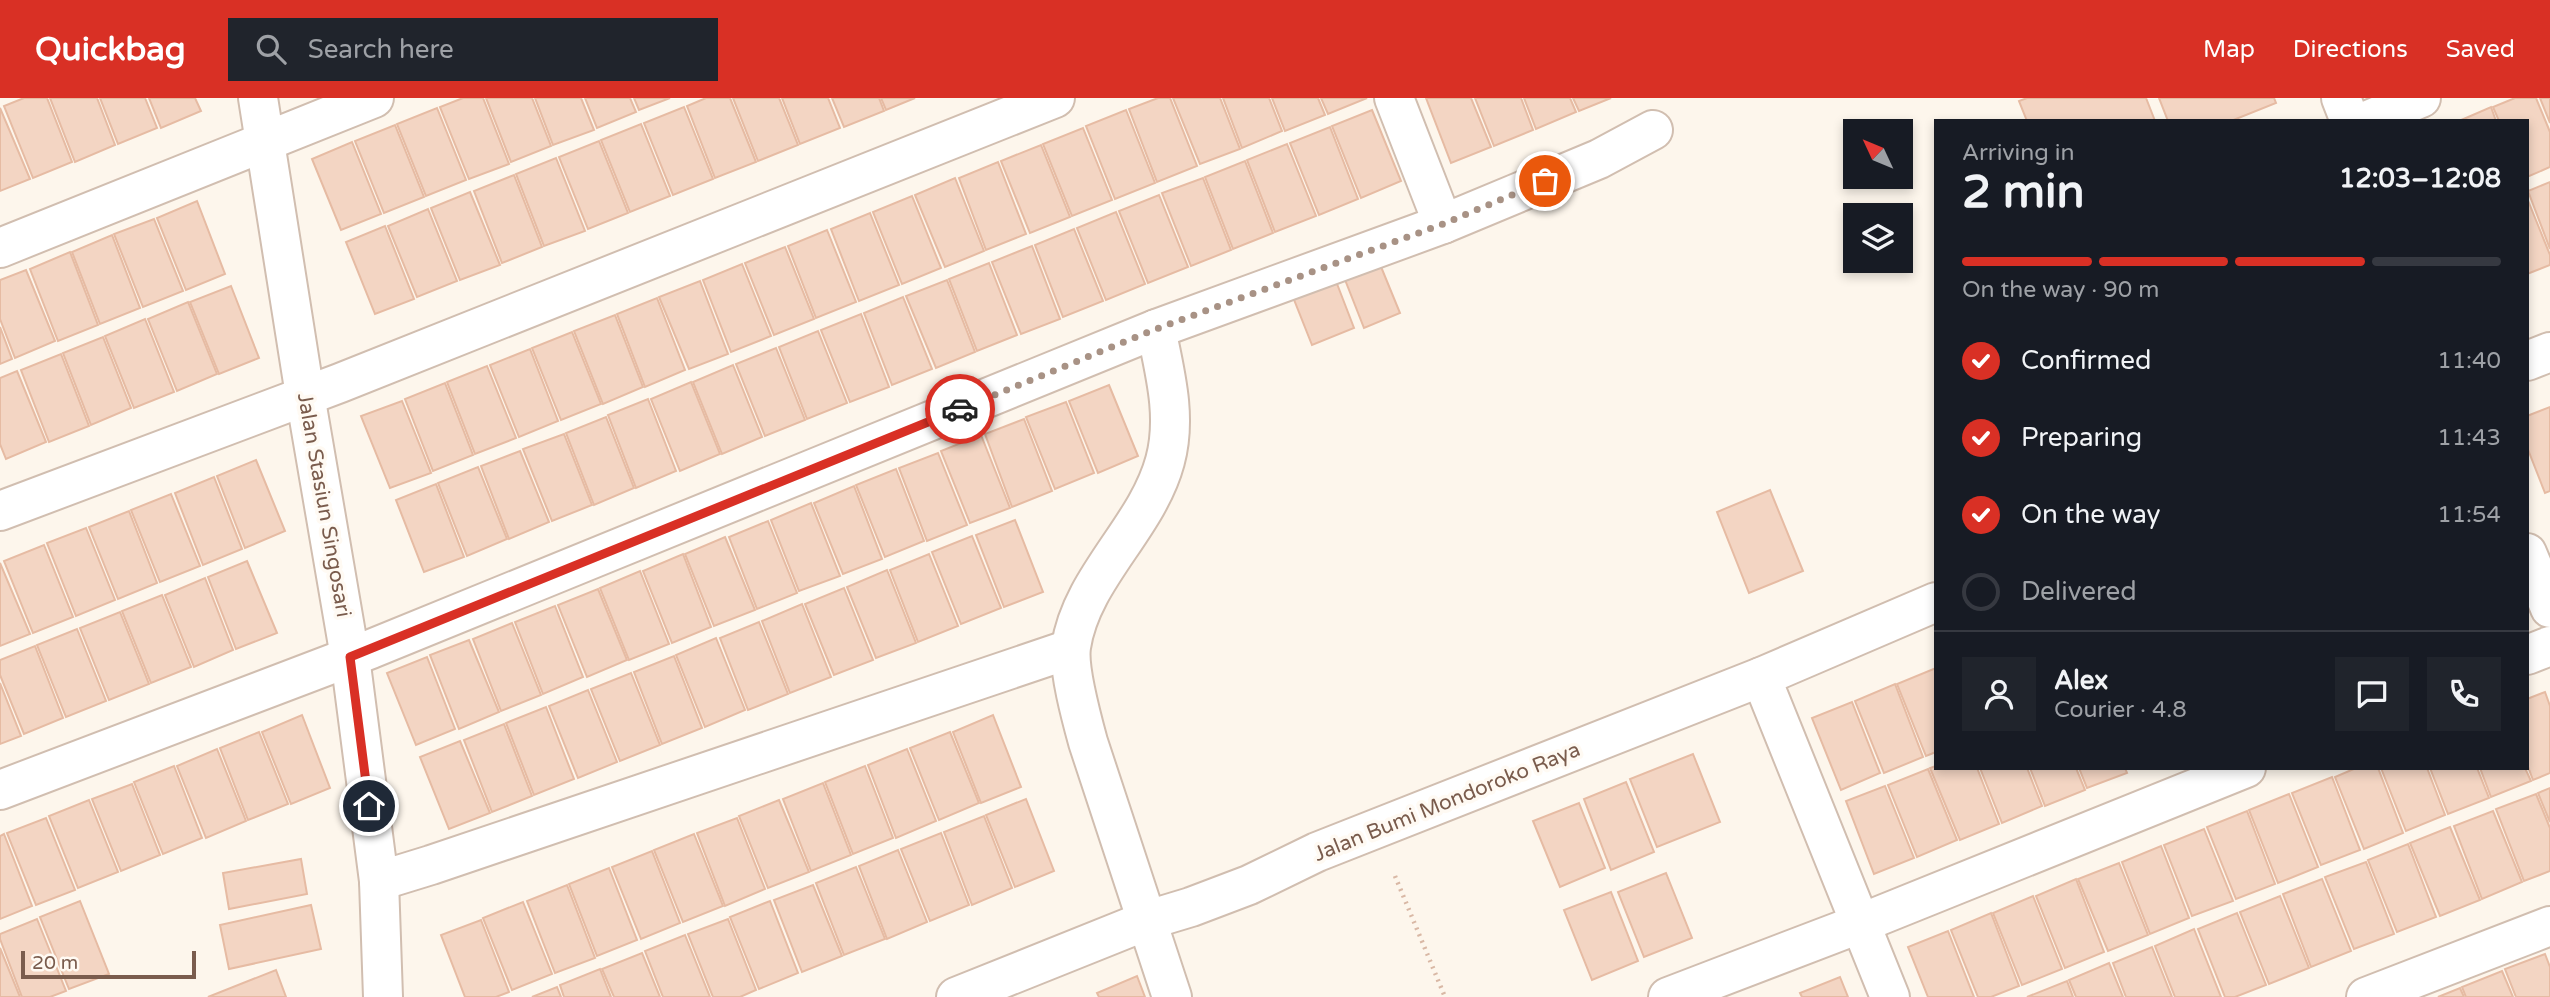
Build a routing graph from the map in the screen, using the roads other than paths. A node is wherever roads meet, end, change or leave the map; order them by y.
1 (258, 98) edge
2 (374, 98) edge
3 (1055, 98) edge
4 (1394, 98) edge
5 (2341, 98) edge
6 (2421, 98) edge
7 (2349, 119) edge
8 (2371, 119) edge
9 (1653, 130) dead end
10 (263, 144) junction
11 (1443, 224) junction
12 (0, 248) edge
13 (1156, 329) junction
14 (2550, 352) edge
15 (2529, 360) edge
16 (305, 395) junction
17 (0, 511) edge
18 (2529, 558) edge
19 (1934, 603) edge
20 (2550, 608) edge
21 (2550, 646) edge
22 (1070, 649) junction
23 (2529, 654) edge
24 (350, 657) junction
25 (1761, 677) junction
26 (2241, 770) edge
27 (0, 790) edge
28 (379, 881) junction
29 (1148, 920) junction
30 (1859, 925) junction
31 (2550, 926) edge
32 (383, 997) edge
33 (956, 997) edge
34 (1172, 997) edge
35 (1668, 997) edge
36 (1890, 997) edge
37 (2366, 997) edge

1 - 10 street, Jalan Stasiun Singosari
2 - 10 street
3 - 16 street
4 - 11 street
5 - 7 street
6 - 8 street
9 - 11 street
10 - 12 street
10 - 16 street, Jalan Stasiun Singosari
11 - 13 street
13 - 22 street
13 - 24 street
14 - 15 street
16 - 17 street
16 - 24 street, Jalan Stasiun Singosari
18 - 20 street
19 - 25 street, Jalan Bumi Mondoroko Raya
21 - 23 street
22 - 28 street
22 - 29 street
24 - 27 street
24 - 28 street, Jalan Stasiun Singosari
25 - 29 street, Jalan Bumi Mondoroko Raya
25 - 30 street
26 - 30 street
28 - 32 street, Jalan Stasiun Singosari
29 - 33 street, Jalan Bumi Mondoroko Raya
29 - 34 street
30 - 35 street
30 - 36 street
31 - 37 street

